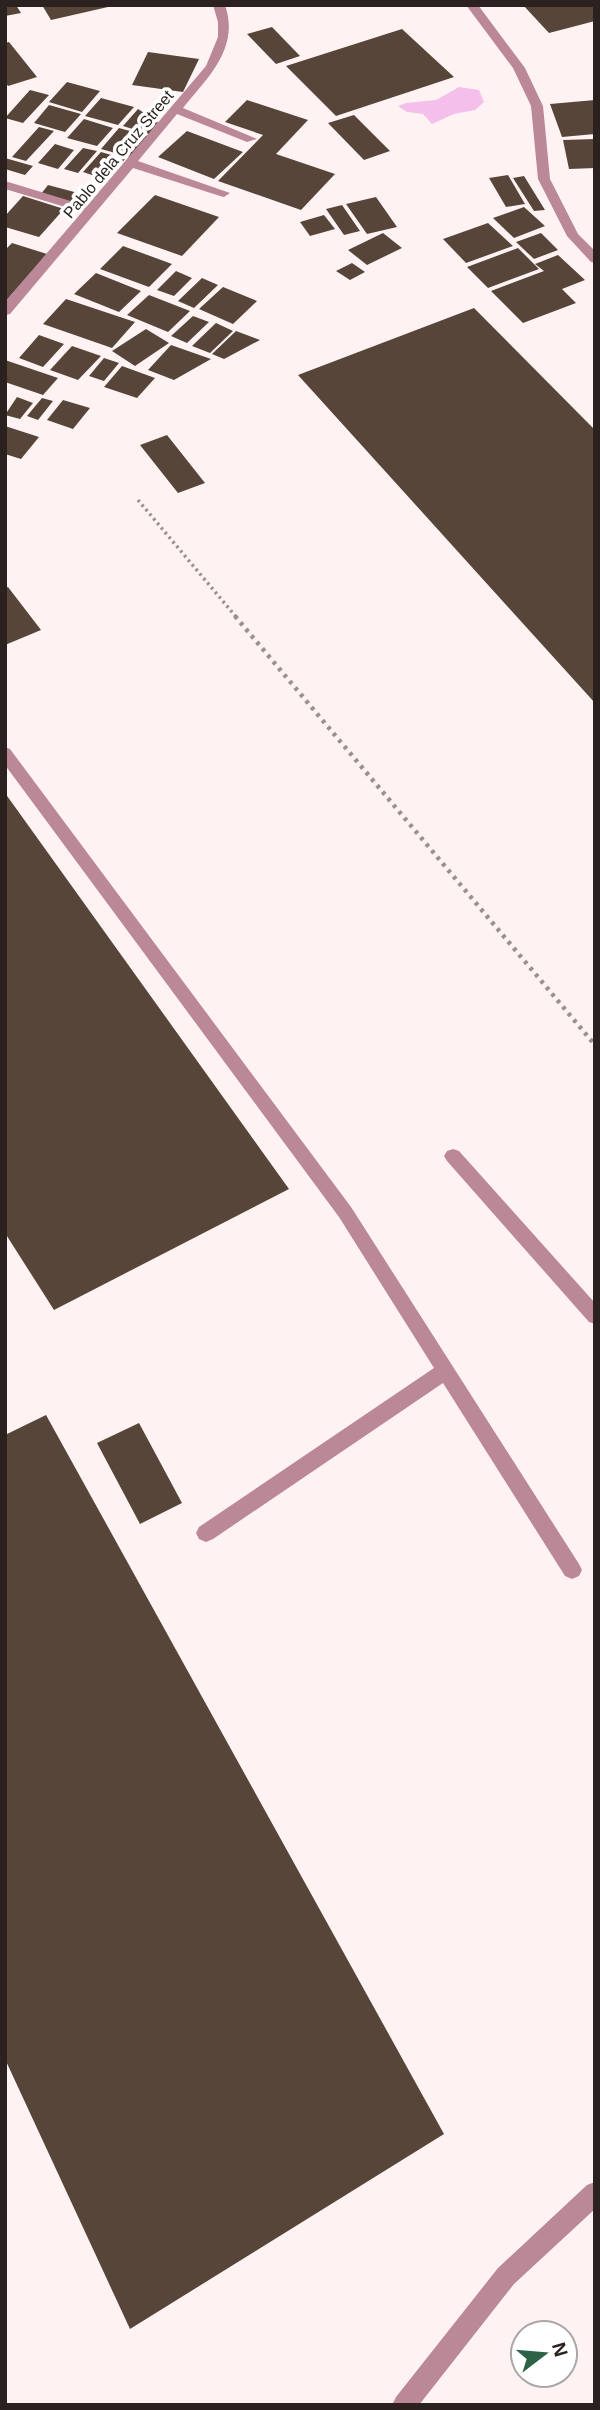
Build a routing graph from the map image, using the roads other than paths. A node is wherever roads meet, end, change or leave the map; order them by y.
1 (219, 5) edge
2 (472, 5) edge
3 (177, 110) junction
4 (251, 139) dead end
5 (131, 163) junction
6 (5, 185) edge
7 (224, 193) dead end
8 (91, 211) junction
9 (595, 259) edge
10 (5, 312) edge
11 (5, 752) edge
12 (453, 1156) dead end
13 (595, 1316) edge
14 (445, 1371) junction
15 (206, 1533) dead end
16 (572, 1570) dead end
17 (595, 2193) edge
18 (404, 2405) edge

1 - 3 street, Pablo dela Cruz Street
2 - 9 street
3 - 4 street
3 - 5 street, Pablo dela Cruz Street
5 - 7 street
5 - 8 street, Pablo dela Cruz Street
6 - 8 street
8 - 10 street, Pablo dela Cruz Street
11 - 14 street
12 - 13 street
14 - 15 street
14 - 16 street
17 - 18 street

